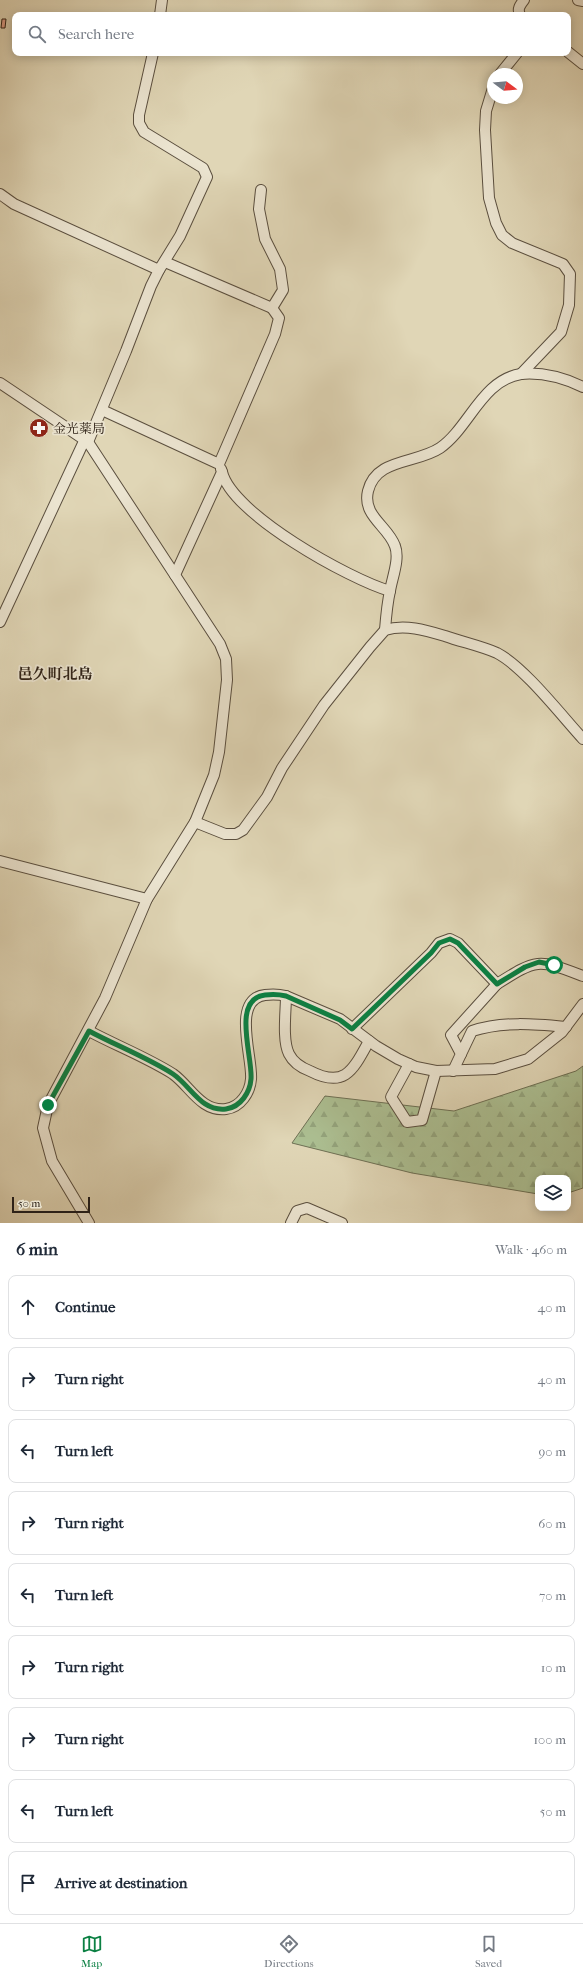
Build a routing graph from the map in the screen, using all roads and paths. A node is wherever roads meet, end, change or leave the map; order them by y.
1 (162, 0) edge
2 (524, 0) edge
3 (578, 0) edge
4 (583, 1) edge
5 (160, 12) edge
6 (518, 12) edge
7 (571, 54) edge
8 (152, 56) edge
9 (515, 56) edge
10 (583, 64) edge
11 (505, 68) edge
12 (488, 104) edge
13 (261, 190) dead end
14 (0, 194) edge
15 (162, 266) junction
16 (272, 308) junction
17 (521, 374) junction
18 (0, 383) edge
19 (583, 387) edge
20 (102, 410) junction
21 (87, 441) junction
22 (221, 468) junction
23 (175, 575) junction
24 (390, 591) junction
25 (0, 622) edge
26 (386, 630) junction
27 (583, 738) edge
28 (196, 822) junction
29 (0, 861) edge
30 (147, 899) junction
31 (583, 976) edge
32 (497, 984) junction
33 (286, 996) junction
34 (583, 1004) edge
35 (566, 1027) junction
36 (352, 1029) junction
37 (89, 1031) junction
38 (369, 1041) junction
39 (461, 1054) junction
40 (409, 1064) junction
41 (436, 1071) junction
42 (453, 1071) junction
43 (89, 1223) edge
44 (291, 1223) edge
45 (342, 1223) edge

1 - 5 street
2 - 6 street
3 - 4 street
7 - 10 street
8 - 15 street
9 - 11 street
12 - 17 street
13 - 16 street
14 - 15 street
15 - 16 street
15 - 20 street
16 - 22 street
17 - 19 street
17 - 24 street
18 - 21 street
20 - 21 street
20 - 22 street
21 - 23 street
21 - 25 street
22 - 23 street
22 - 24 street
23 - 28 street
24 - 26 street
26 - 27 street
26 - 28 street
28 - 30 street
29 - 30 street
30 - 37 street
31 - 32 street
32 - 36 street
32 - 39 street
33 - 36 street
33 - 37 street
33 - 38 street
34 - 35 street
35 - 39 street
35 - 42 street
36 - 38 street
37 - 43 street
38 - 40 street
39 - 42 street
40 - 41 street
40 - 41 street
41 - 42 street
44 - 45 street

